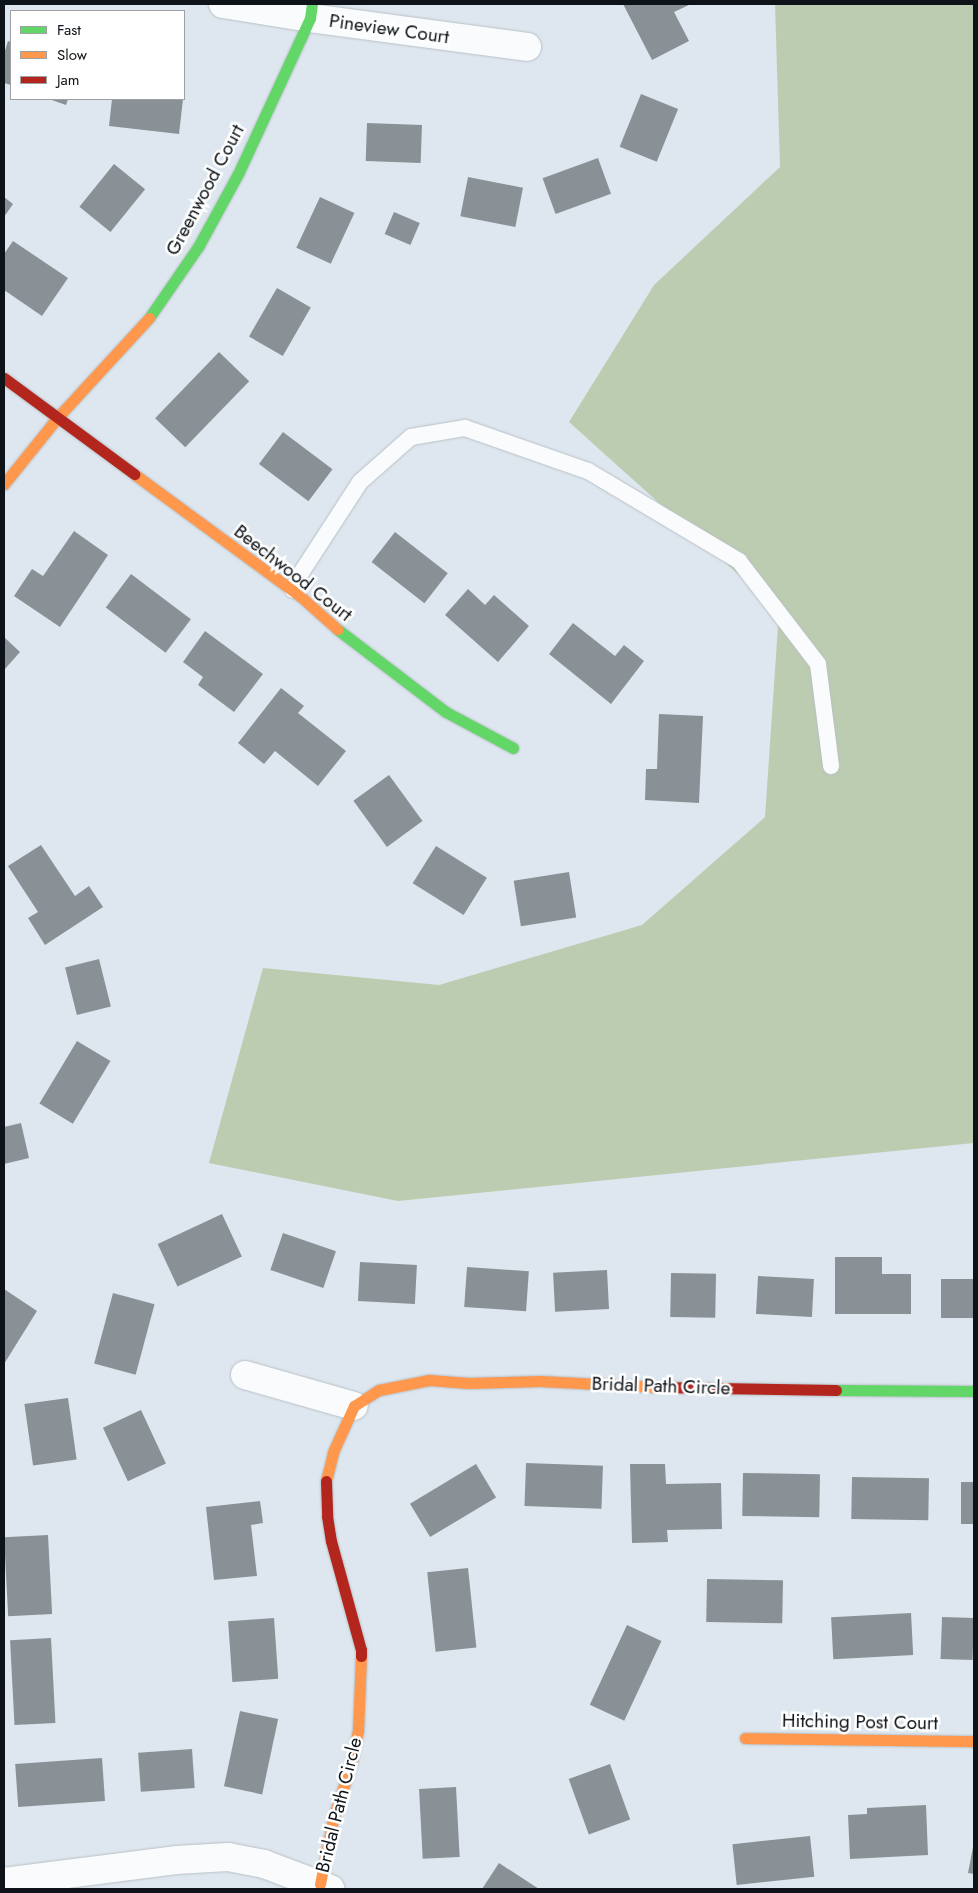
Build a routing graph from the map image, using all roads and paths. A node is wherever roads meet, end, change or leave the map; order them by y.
1 (223, 4) edge
2 (311, 11) edge
3 (526, 47) dead end
4 (4, 378) edge
5 (57, 418) junction
6 (4, 484) edge
7 (293, 590) junction
8 (513, 748) dead end
9 (831, 766) dead end
10 (245, 1374) dead end
11 (974, 1391) edge
12 (354, 1406) junction
13 (745, 1738) dead end
14 (974, 1741) edge
15 (4, 1882) edge
16 (325, 1887) edge

1 - 2 street, Pineview Court
2 - 3 street, Pineview Court
2 - 5 street, Greenwood Court
4 - 5 street, Beechwood Court
5 - 6 street, Greenwood Court
5 - 7 street, Beechwood Court
7 - 8 street, Beechwood Court
7 - 9 lane
10 - 12 street
11 - 12 street, Bridal Path Circle
12 - 16 street, Bridal Path Circle
13 - 14 street, Hitching Post Court
15 - 16 street

